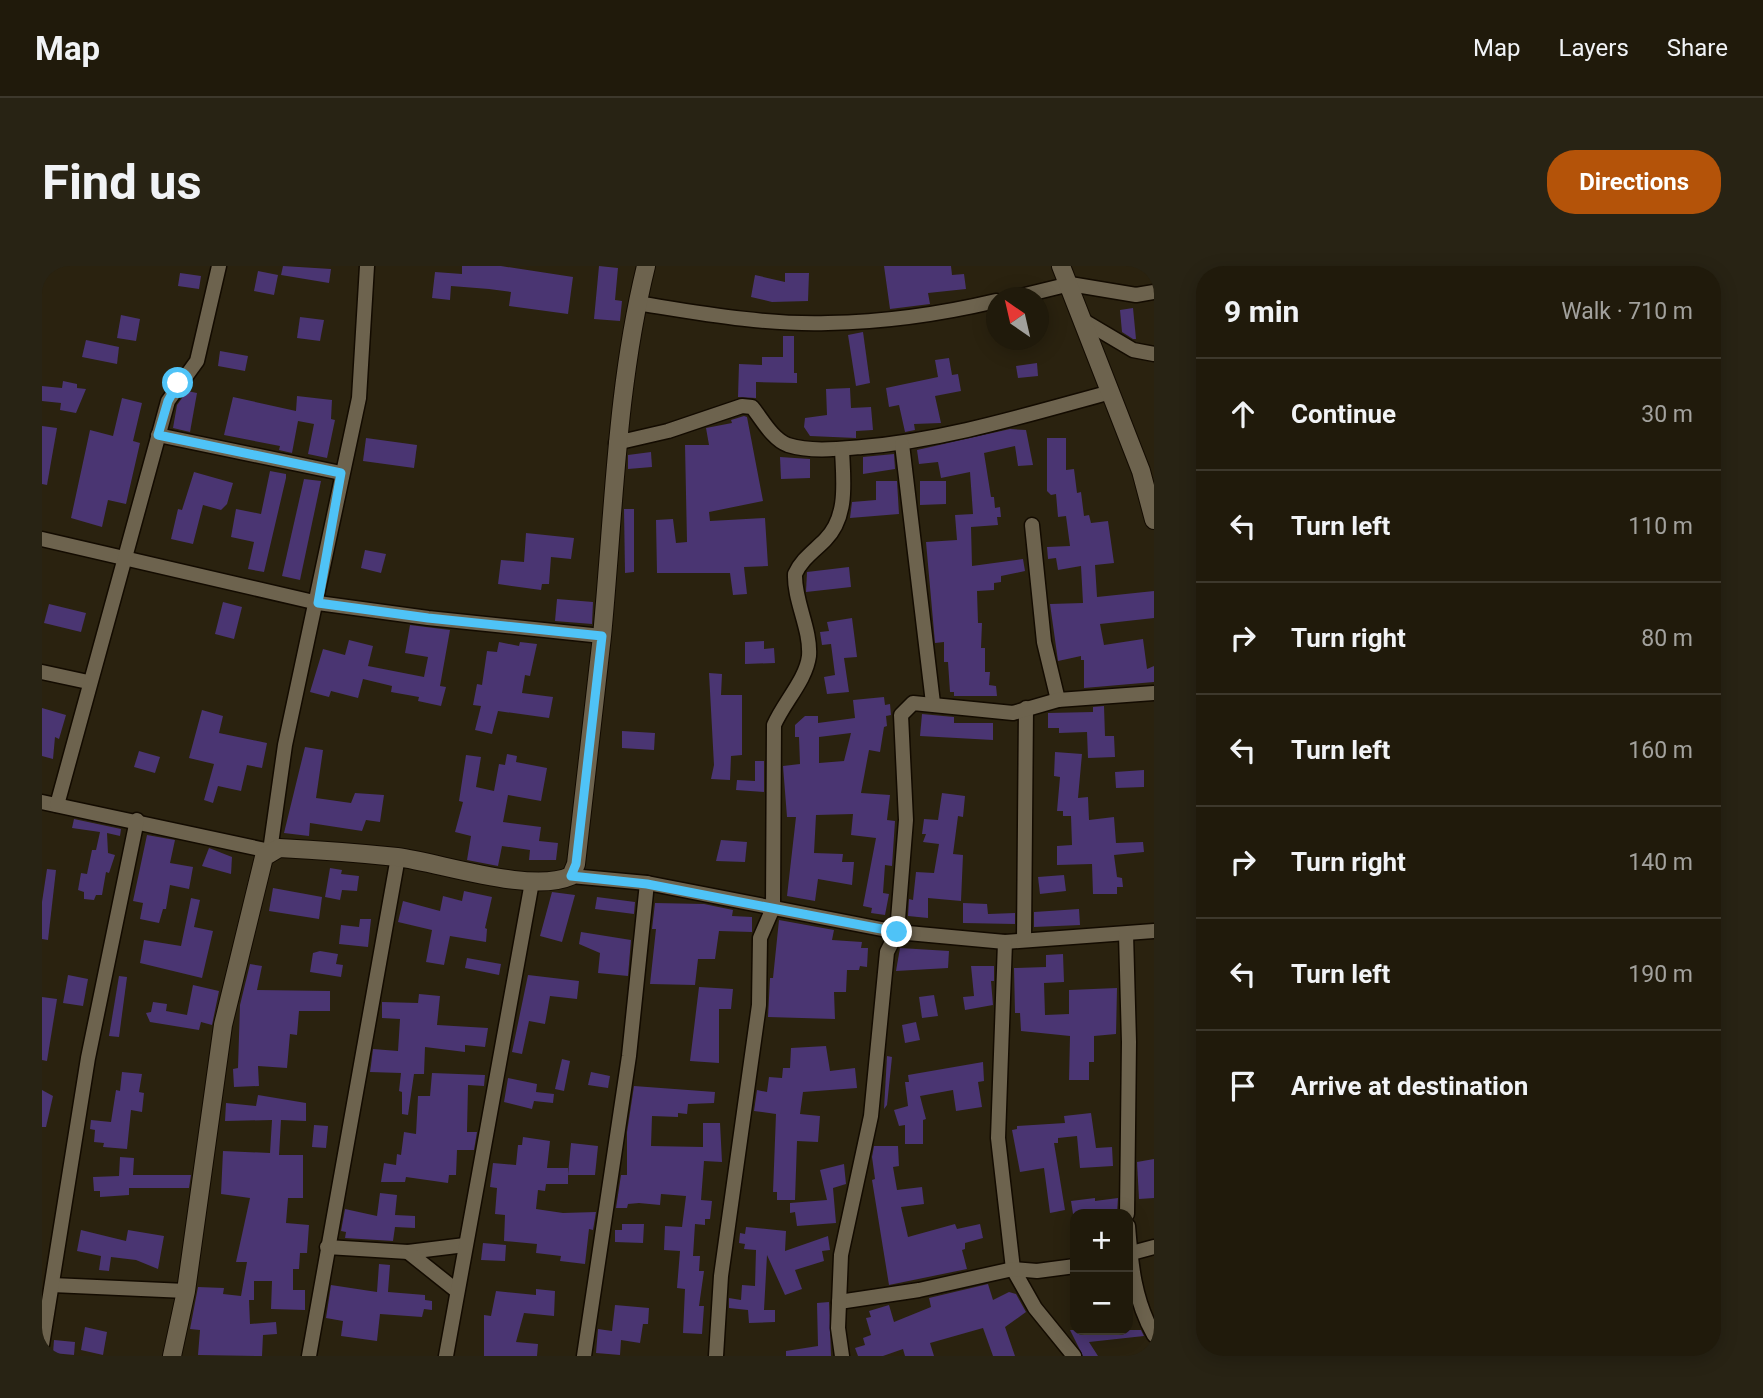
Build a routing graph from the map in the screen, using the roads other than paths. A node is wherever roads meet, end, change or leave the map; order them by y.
1 (219, 266) edge
2 (367, 266) edge
3 (646, 266) edge
4 (1061, 266) edge
5 (1070, 284) junction
6 (1049, 289) edge
7 (1154, 292) edge
8 (637, 303) junction
9 (986, 303) edge
10 (1084, 321) junction
11 (1154, 354) edge
12 (1111, 392) junction
13 (158, 435) junction
14 (616, 443) junction
15 (902, 444) junction
16 (842, 449) junction
17 (341, 473) junction
18 (1154, 520) edge
19 (1032, 525) dead end
20 (42, 539) edge
21 (126, 558) junction
22 (318, 603) junction
23 (602, 636) junction
24 (42, 672) edge
25 (88, 682) junction
26 (1154, 692) edge
27 (1058, 700) junction
28 (933, 703) junction
29 (1026, 708) junction
30 (49, 803) edge
31 (137, 820) junction
32 (270, 851) junction
33 (398, 858) junction
34 (571, 876) junction
35 (532, 882) junction
36 (647, 884) junction
37 (772, 908) junction
38 (1154, 931) edge
39 (897, 932) junction
40 (1126, 934) junction
41 (1024, 939) junction
42 (1005, 942) junction
43 (1127, 1209) edge
44 (465, 1245) junction
45 (327, 1247) junction
46 (1154, 1247) edge
47 (408, 1252) junction
48 (1133, 1252) edge
49 (1070, 1267) edge
50 (1013, 1269) junction
51 (1132, 1272) edge
52 (52, 1285) junction
53 (186, 1291) junction
54 (457, 1291) junction
55 (839, 1302) junction
56 (1154, 1335) edge
57 (42, 1345) edge
58 (172, 1356) edge
59 (309, 1356) edge
60 (446, 1356) edge
61 (584, 1356) edge
62 (716, 1356) edge
63 (842, 1356) edge
64 (1073, 1356) edge

1 - 13 street
2 - 17 street
3 - 8 street
4 - 5 street
5 - 6 street
5 - 7 street
5 - 10 street
8 - 9 street
8 - 14 street
10 - 11 street
10 - 12 street
12 - 15 street
12 - 18 street
13 - 17 street
13 - 21 street
14 - 16 street
14 - 23 street
15 - 16 street
15 - 28 street
16 - 37 street
17 - 22 street
19 - 27 street
20 - 21 street
21 - 22 street
21 - 25 street
22 - 23 street
22 - 32 street
23 - 34 street
24 - 25 street
25 - 30 street
26 - 27 street
27 - 29 street
28 - 29 street
28 - 39 street
29 - 41 street
30 - 31 street
31 - 32 street
31 - 52 street
32 - 33 street
32 - 53 street
33 - 35 street
33 - 45 street
34 - 35 street
34 - 36 street
35 - 44 street
36 - 37 street
36 - 61 street
37 - 39 street
37 - 62 street
38 - 40 street
39 - 42 street
39 - 55 street
40 - 41 street
40 - 43 street
41 - 42 street
42 - 50 street
44 - 47 street
44 - 54 street
45 - 47 street
45 - 59 street
46 - 48 street
47 - 54 street
49 - 50 street
50 - 55 street
50 - 64 street
51 - 56 street
52 - 53 street
52 - 57 street
53 - 58 street
54 - 60 street
55 - 63 street

